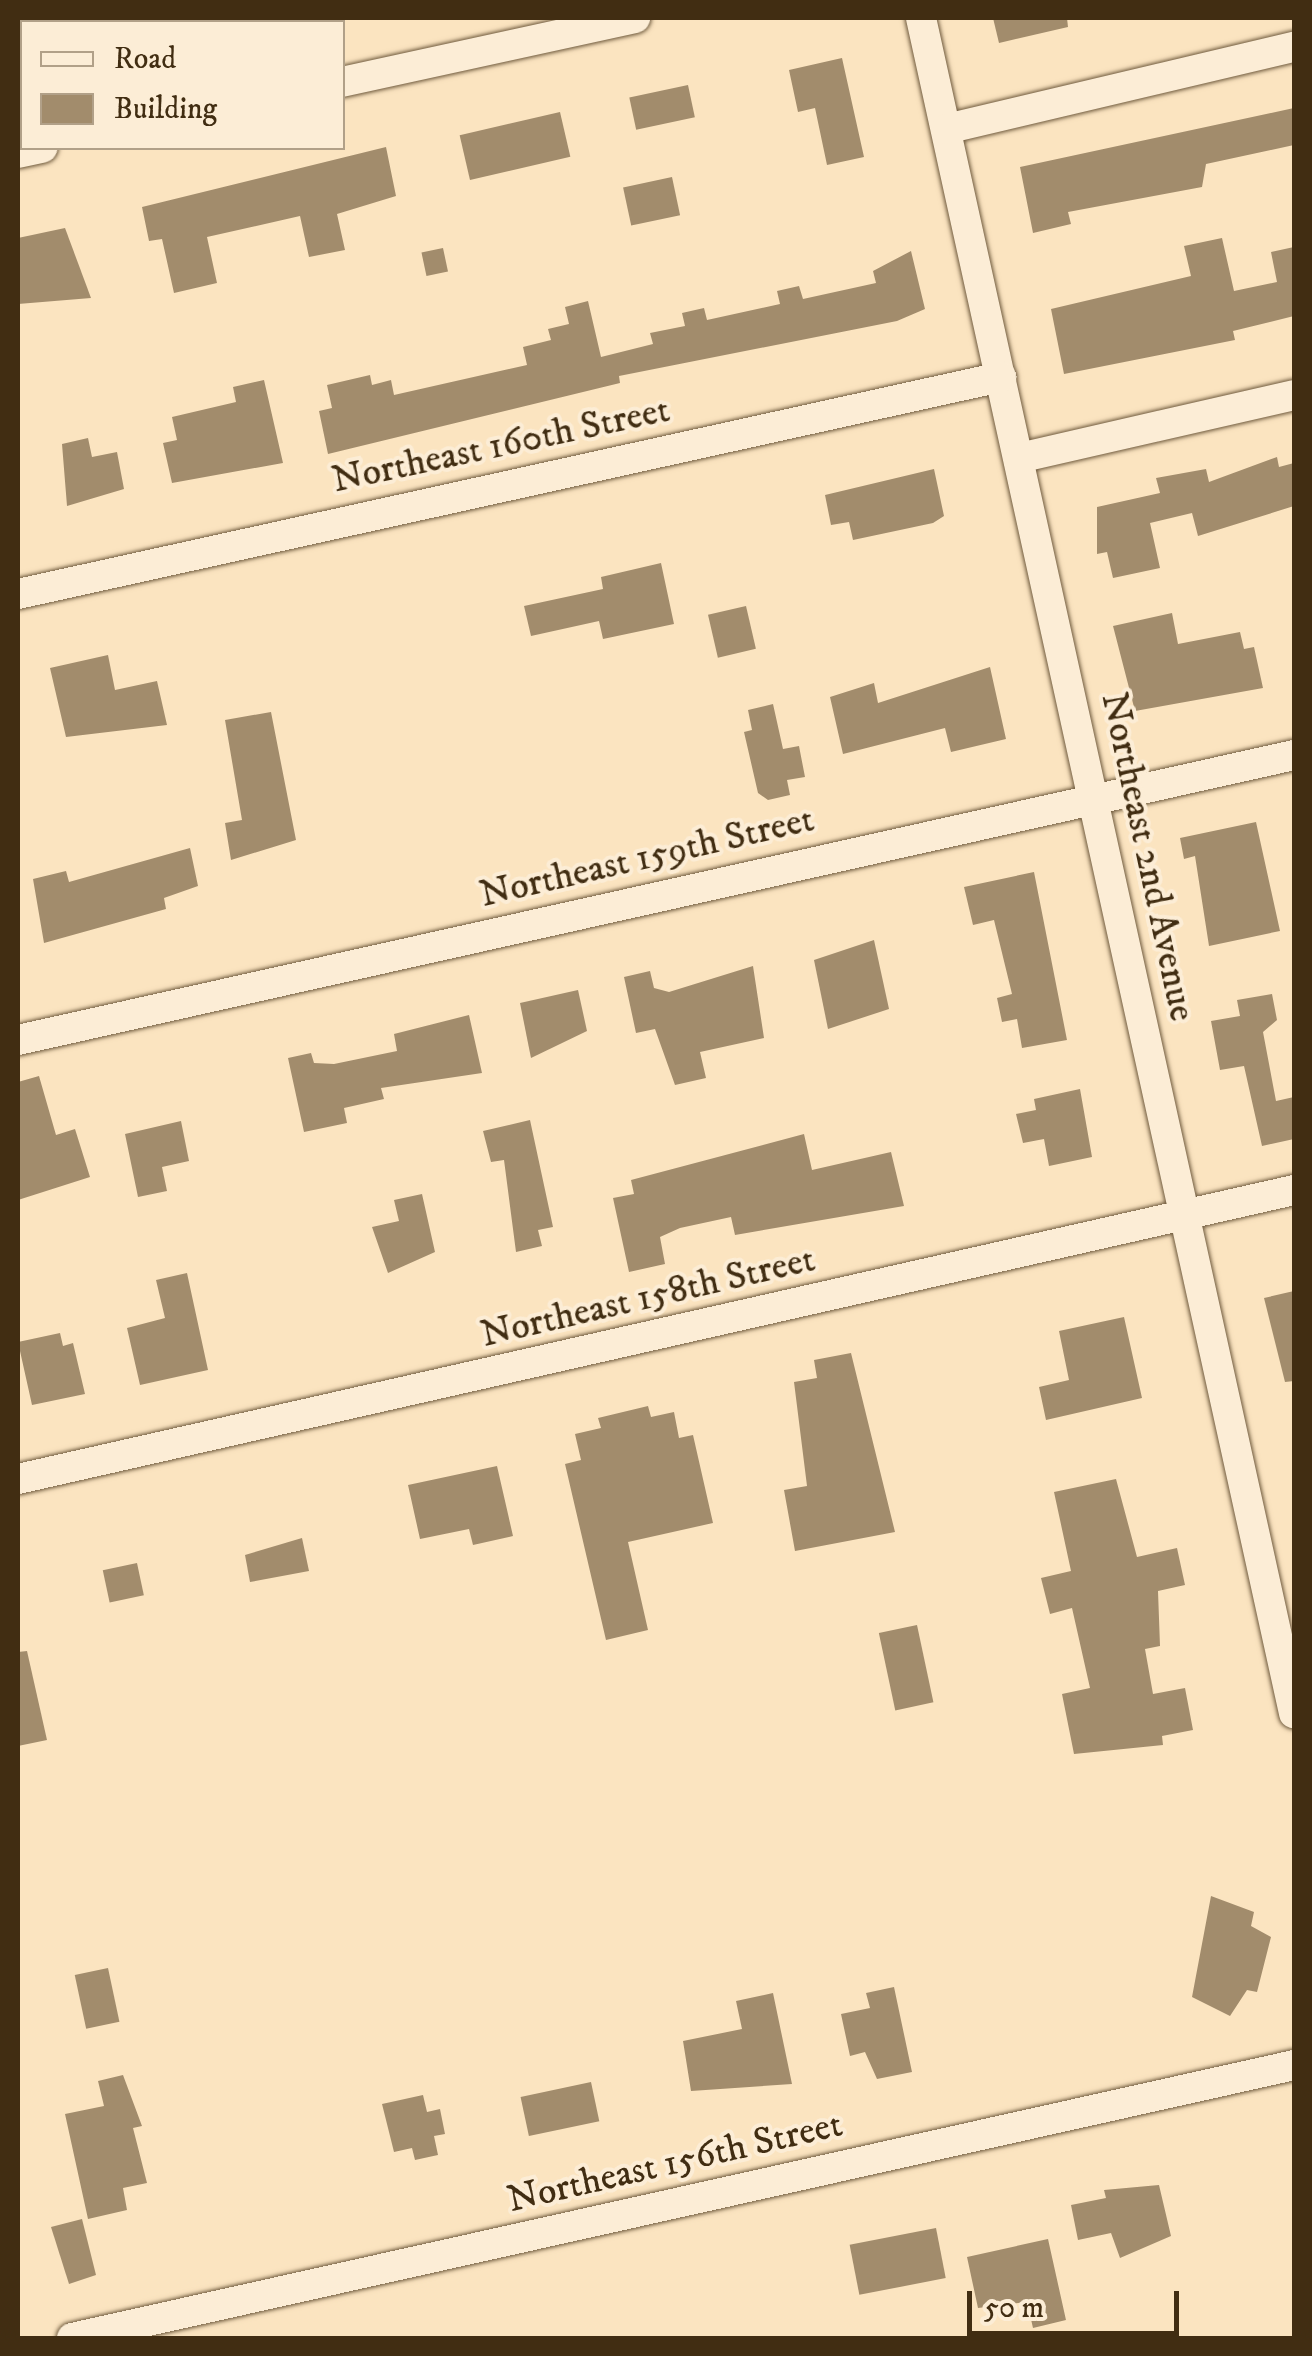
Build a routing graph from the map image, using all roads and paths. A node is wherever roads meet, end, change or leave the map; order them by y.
1 (635, 18) edge
2 (921, 18) edge
3 (1294, 47) edge
4 (345, 81) edge
5 (946, 129) junction
6 (1001, 377) junction
7 (1294, 395) edge
8 (1018, 458) junction
9 (18, 594) edge
10 (1294, 755) edge
11 (1093, 798) junction
12 (18, 1040) edge
13 (1294, 1190) edge
14 (1184, 1216) junction
15 (18, 1478) edge
16 (1294, 1713) edge
17 (1294, 2065) edge
18 (72, 2338) edge

1 - 4 street
2 - 5 street, Northeast 2nd Avenue
3 - 5 street
5 - 6 street, Northeast 2nd Avenue
6 - 8 street, Northeast 2nd Avenue
6 - 9 street, Northeast 160th Street
7 - 8 street
8 - 11 street, Northeast 2nd Avenue
10 - 11 street, Northeast 159th Street
11 - 12 street, Northeast 159th Street
11 - 14 street, Northeast 2nd Avenue
13 - 14 street, Northeast 158th Street
14 - 15 street, Northeast 158th Street
14 - 16 street, Northeast 2nd Avenue
17 - 18 street, Northeast 156th Street

